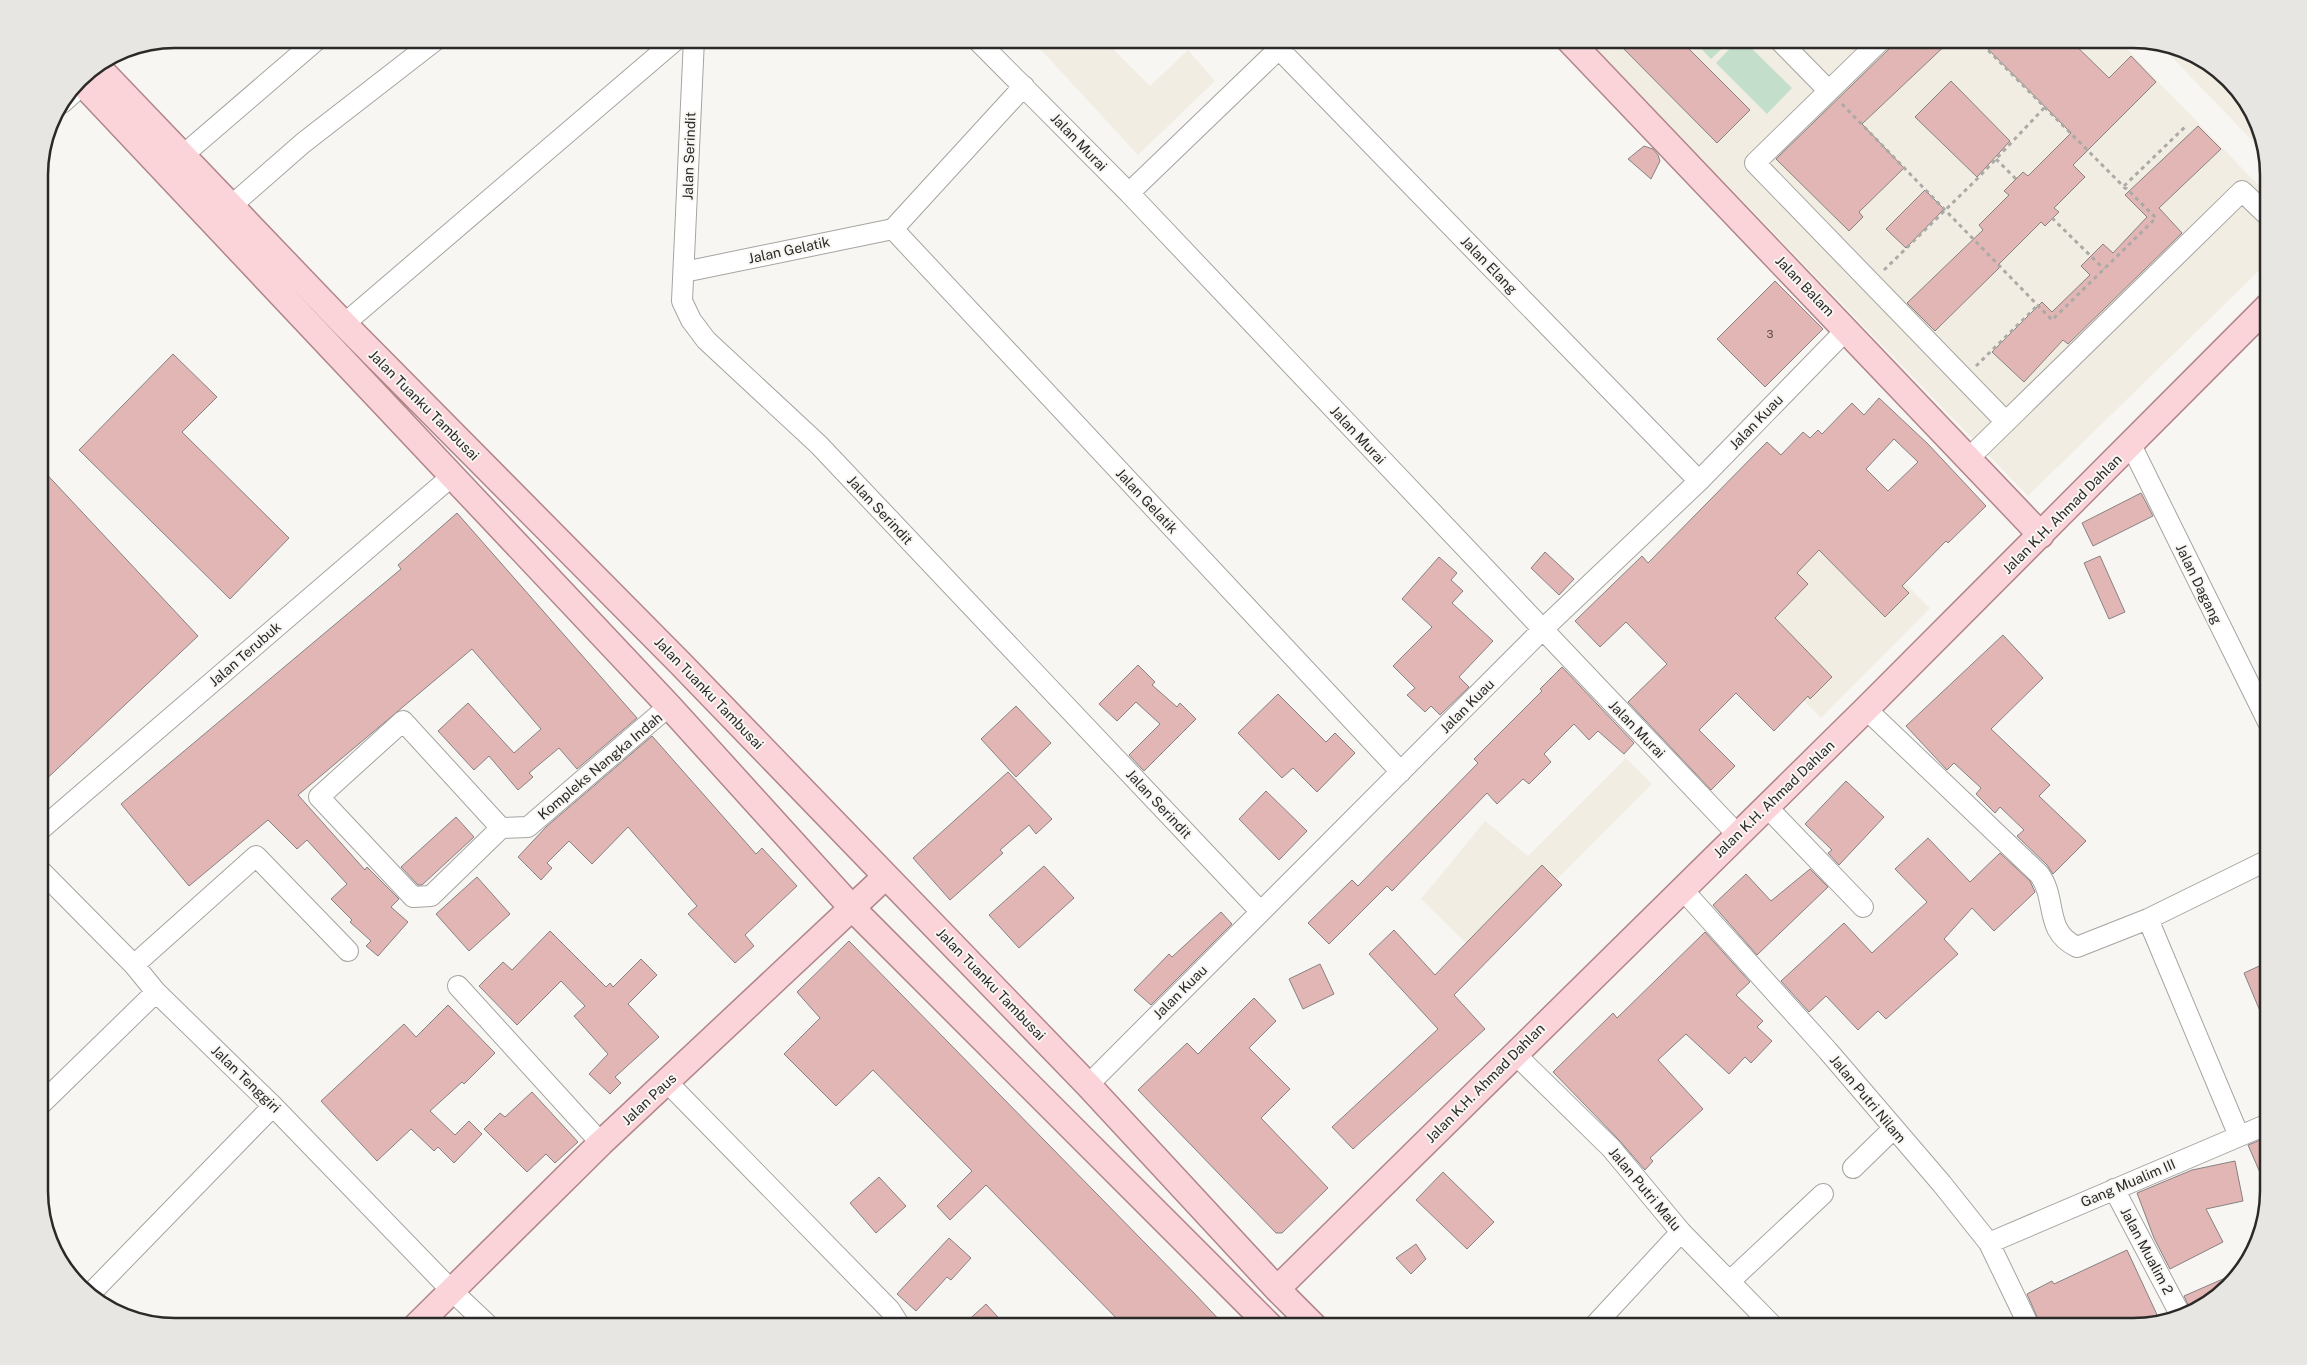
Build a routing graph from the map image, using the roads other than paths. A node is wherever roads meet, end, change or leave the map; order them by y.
1 (308, 48) edge
2 (425, 48) edge
3 (666, 48) edge
4 (694, 48) edge
5 (985, 48) edge
6 (1280, 48) edge
7 (1288, 48) edge
8 (1577, 48) edge
9 (1787, 48) edge
10 (1873, 48) edge
11 (90, 80) edge
12 (90, 80) edge
13 (1024, 86) junction
14 (1829, 90) junction
15 (182, 156) junction
16 (1129, 193) junction
17 (231, 206) junction
18 (2259, 207) edge
19 (893, 229) junction
20 (684, 272) junction
21 (2259, 315) edge
22 (344, 324) junction
23 (1847, 329) junction
24 (2006, 422) junction
25 (2131, 445) junction
26 (1969, 458) junction
27 (452, 476) junction
28 (1698, 481) junction
29 (2041, 535) junction
30 (1542, 630) junction
31 (2260, 705) edge
32 (669, 706) junction
33 (1866, 708) junction
34 (1401, 772) junction
35 (1766, 806) junction
36 (48, 823) edge
37 (501, 828) junction
38 (1738, 834) junction
39 (2260, 864) edge
40 (886, 876) junction
41 (48, 878) edge
42 (1683, 890) junction
43 (1863, 907) dead end
44 (853, 909) junction
45 (1260, 911) junction
46 (2148, 919) junction
47 (348, 951) dead end
48 (134, 966) junction
49 (458, 986) dead end
50 (156, 992) junction
51 (1514, 1053) junction
52 (666, 1082) junction
53 (1088, 1085) junction
54 (48, 1097) edge
55 (273, 1106) junction
56 (2260, 1127) edge
57 (1892, 1129) junction
58 (2239, 1136) junction
59 (601, 1143) junction
60 (1853, 1168) dead end
61 (2114, 1189) junction
62 (1822, 1194) dead end
63 (1681, 1232) junction
64 (1989, 1243) junction
65 (1730, 1281) junction
66 (95, 1289) edge
67 (1276, 1289) junction
68 (451, 1290) junction
69 (2177, 1309) edge
70 (424, 1318) edge
71 (481, 1318) edge
72 (895, 1318) edge
73 (1262, 1318) edge
74 (1306, 1318) edge
75 (1601, 1318) edge
76 (1766, 1318) edge
77 (2025, 1318) edge

1 - 15 street
2 - 17 street
3 - 22 street
4 - 20 street, Jalan Serindit
5 - 13 street, Jalan Murai
6 - 16 street
7 - 28 street, Jalan Elang
8 - 23 main road, Jalan Balam
9 - 14 street
10 - 14 street
11 - 15 main road, Jalan Tuanku Tambusai
12 - 27 main road, Jalan Tuanku Tambusai
13 - 16 street, Jalan Murai
13 - 19 street
14 - 24 street
15 - 17 main road, Jalan Tuanku Tambusai
16 - 30 street, Jalan Murai
17 - 22 main road, Jalan Tuanku Tambusai
18 - 24 street
19 - 20 street, Jalan Gelatik
19 - 34 street, Jalan Gelatik
20 - 45 street, Jalan Serindit
21 - 25 main road, Jalan K.H. Ahmad Dahlan
22 - 40 main road, Jalan Tuanku Tambusai
23 - 26 main road, Jalan Balam
23 - 28 street, Jalan Kuau
24 - 26 street
25 - 29 main road, Jalan K.H. Ahmad Dahlan
25 - 31 street, Jalan Dagang
26 - 29 main road, Jalan Balam
27 - 32 main road, Jalan Tuanku Tambusai
27 - 36 street, Jalan Terubuk
28 - 30 street, Jalan Kuau
29 - 33 main road, Jalan K.H. Ahmad Dahlan
30 - 34 street, Jalan Kuau
30 - 38 street, Jalan Murai
32 - 37 street, Kompleks Nangka Indah
32 - 44 main road, Jalan Tuanku Tambusai
33 - 35 main road, Jalan K.H. Ahmad Dahlan
33 - 46 street
34 - 45 street, Jalan Kuau
35 - 38 main road, Jalan K.H. Ahmad Dahlan
35 - 43 street
37 - 37 street
38 - 42 main road, Jalan K.H. Ahmad Dahlan
39 - 46 street
40 - 44 main road, Jalan Paus
40 - 53 main road, Jalan Tuanku Tambusai
41 - 48 street, Jalan Tenggiri
42 - 51 main road, Jalan K.H. Ahmad Dahlan
42 - 57 street, Jalan Putri Nilam
44 - 52 main road, Jalan Paus
44 - 73 main road, Jalan Tuanku Tambusai
45 - 53 street, Jalan Kuau
46 - 58 street
47 - 48 street
48 - 50 street, Jalan Tenggiri
49 - 59 street
50 - 54 street
50 - 55 street, Jalan Tenggiri
51 - 63 street, Jalan Putri Malu
51 - 67 main road, Jalan K.H. Ahmad Dahlan
52 - 59 main road, Jalan Paus
52 - 72 street
53 - 67 main road, Jalan Tuanku Tambusai
55 - 66 street
55 - 68 street, Jalan Tenggiri
56 - 58 street, Gang Mualim III
57 - 60 street
57 - 64 street, Jalan Putri Nilam
58 - 61 street, Gang Mualim III
59 - 68 main road, Jalan Paus
61 - 64 street, Gang Mualim III
61 - 69 street, Jalan Mualim 2
62 - 65 street
63 - 65 street, Jalan Putri Malu
63 - 75 street
64 - 77 street, Jalan Putri Nilam
65 - 76 street, Jalan Putri Malu
67 - 74 main road, Jalan Tuanku Tambusai
68 - 70 main road, Jalan Paus
68 - 71 street, Jalan Tenggiri

